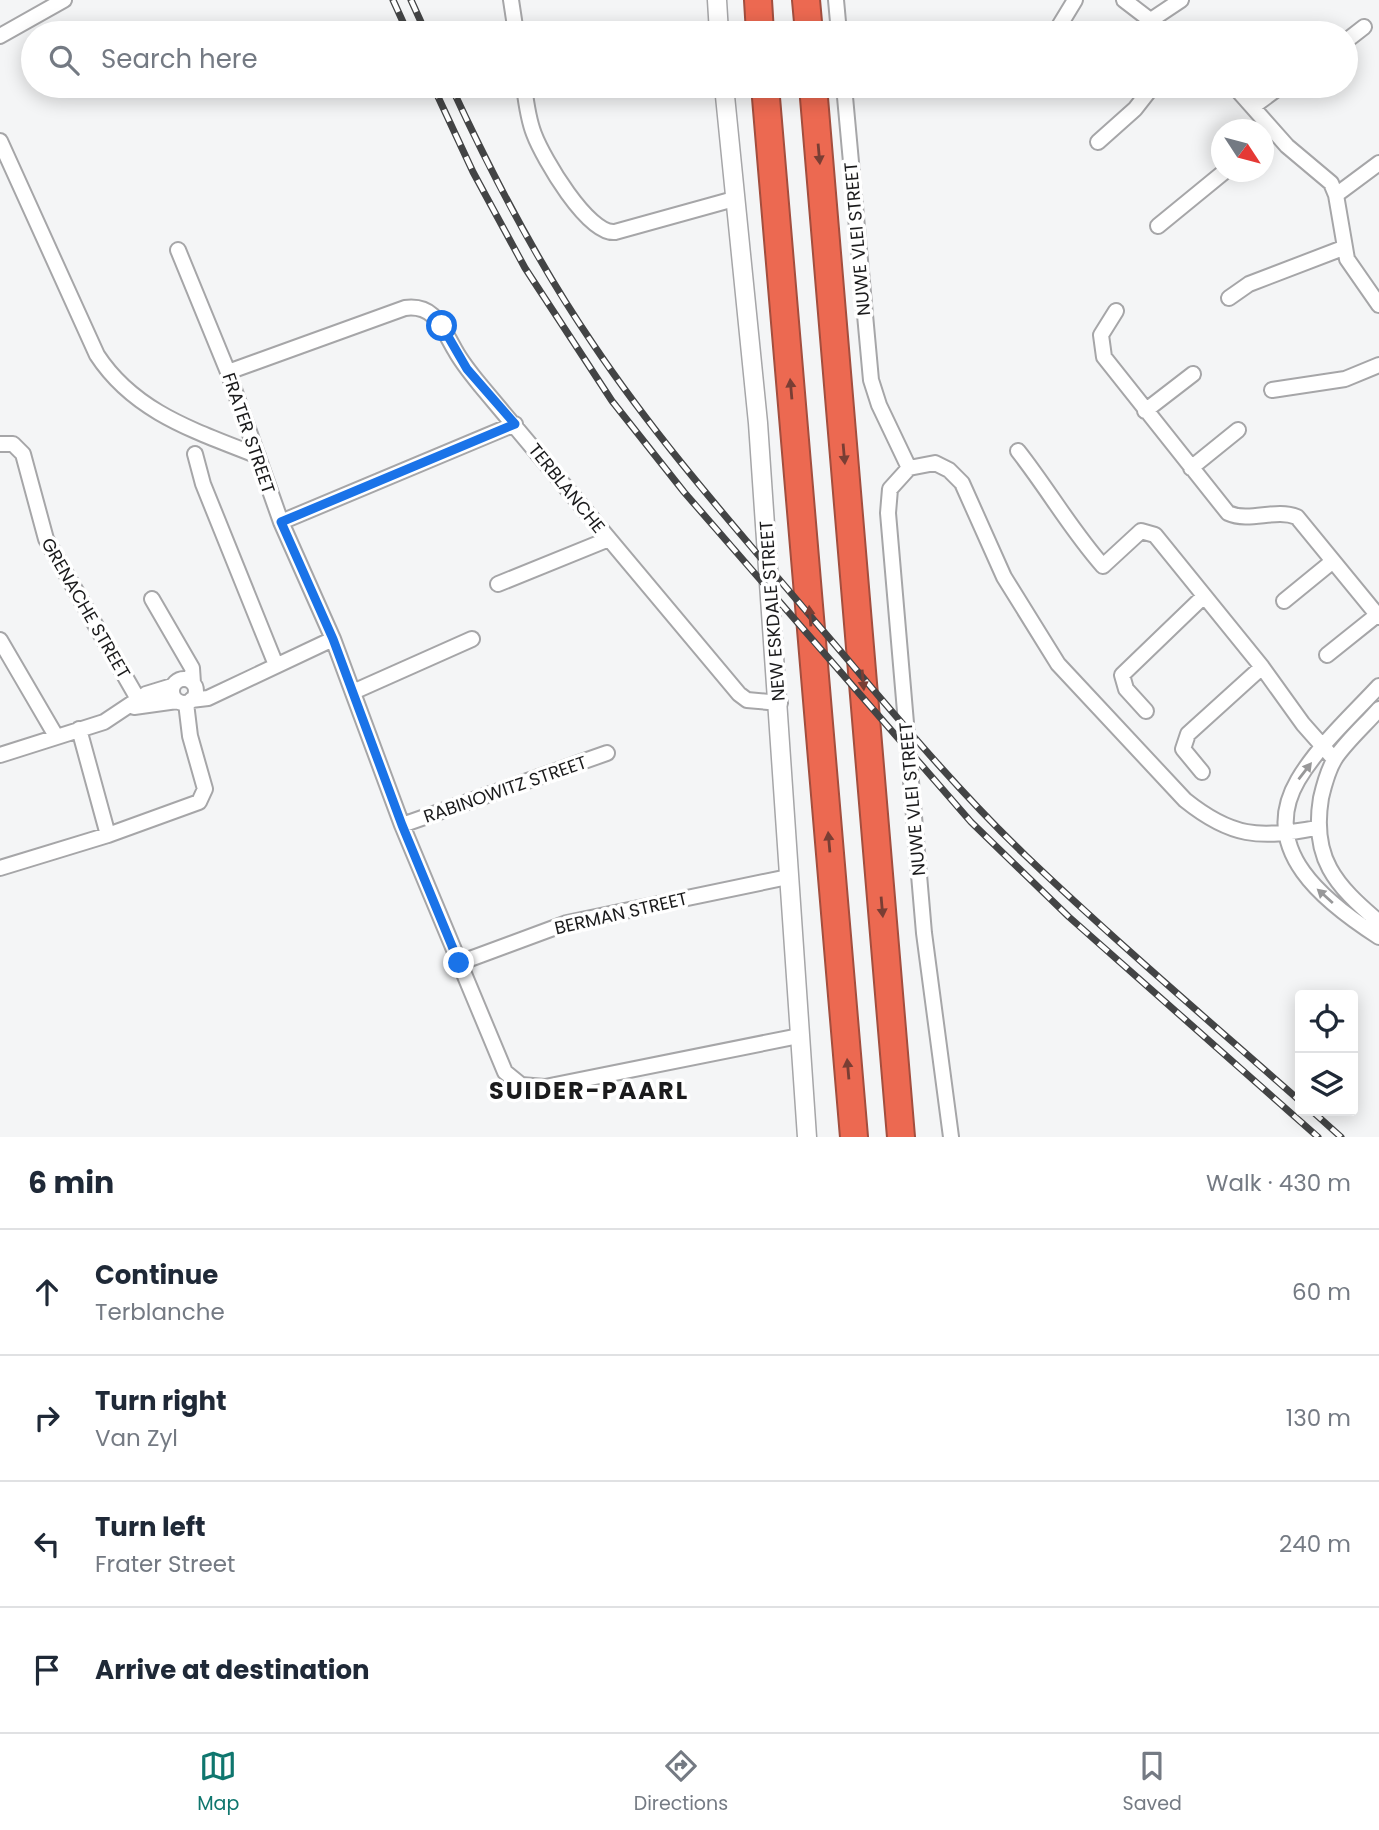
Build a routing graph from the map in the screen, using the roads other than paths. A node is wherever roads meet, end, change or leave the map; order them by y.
1 (64, 0) edge
2 (511, 0) edge
3 (717, 0) edge
4 (758, 0) edge
5 (808, 0) edge
6 (836, 0) edge
7 (1076, 0) edge
8 (1124, 0) edge
9 (1181, 0) edge
10 (1151, 20) joint
11 (27, 21) edge
12 (514, 21) edge
13 (718, 21) edge
14 (759, 21) edge
15 (809, 21) edge
16 (838, 21) edge
17 (1063, 21) edge
18 (21, 24) edge
19 (1364, 27) dead end
20 (1358, 32) edge
21 (0, 36) edge
22 (526, 98) edge
23 (725, 98) edge
24 (766, 98) edge
25 (814, 98) edge
26 (845, 98) edge
27 (1144, 98) edge
28 (1246, 98) edge
29 (1265, 98) edge
30 (1254, 106) junction
31 (1260, 119) edge
32 (1274, 139) edge
33 (0, 141) edge
34 (1098, 142) dead end
35 (1379, 163) edge
36 (1212, 182) edge
37 (1336, 195) junction
38 (734, 199) junction
39 (1158, 226) dead end
40 (1343, 248) junction
41 (178, 250) dead end
42 (1229, 298) dead end
43 (1379, 305) edge
44 (1116, 311) dead end
45 (1379, 365) edge
46 (228, 372) junction
47 (1193, 373) dead end
48 (1272, 390) dead end
49 (1145, 411) junction
50 (515, 424) junction
51 (1238, 430) dead end
52 (0, 444) edge
53 (1018, 451) dead end
54 (195, 454) dead end
55 (258, 456) junction
56 (909, 468) junction
57 (1191, 468) junction
58 (281, 522) junction
59 (609, 538) junction
60 (1333, 561) junction
61 (498, 584) dead end
62 (1205, 596) junction
63 (152, 599) dead end
64 (1284, 601) dead end
65 (1378, 616) edge
66 (0, 639) edge
67 (333, 639) junction
68 (472, 639) dead end
69 (1327, 655) dead end
70 (276, 666) junction
71 (1262, 667) junction
72 (1379, 686) edge
73 (185, 691) junction
74 (353, 692) junction
75 (137, 704) junction
76 (780, 704) junction
77 (1379, 709) edge
78 (1146, 711) dead end
79 (79, 729) junction
80 (57, 736) junction
81 (607, 753) dead end
82 (1329, 753) junction
83 (0, 755) edge
84 (1202, 772) dead end
85 (402, 825) junction
86 (1316, 828) junction
87 (1284, 834) junction
88 (108, 835) junction
89 (0, 868) edge
90 (788, 877) junction
91 (1379, 922) edge
92 (1379, 937) edge
93 (459, 963) junction
94 (800, 1036) junction
95 (807, 1137) edge
96 (854, 1137) edge
97 (901, 1137) edge
98 (951, 1137) edge

1 - 11 street
2 - 12 street
3 - 13 street
4 - 14 highway
5 - 15 highway
6 - 16 street
7 - 17 street
8 - 10 street
9 - 10 street
18 - 21 street
19 - 20 street
22 - 38 street
23 - 38 street, NEW ESKDALE STREET
96 -> 24 highway
25 -> 97 highway
26 - 56 street, NUWE VLEI STREET
27 - 34 street
28 - 30 street
29 - 30 street
30 - 31 street
32 - 37 street
33 - 55 street
35 - 37 street
36 - 39 street
37 - 40 street
38 - 76 street, NEW ESKDALE STREET
40 - 42 street
40 - 43 street
41 - 46 street, FRATER STREET
44 - 49 street
45 - 48 street
46 - 50 street, TERBLANCHE
46 - 55 street, FRATER STREET
47 - 49 street
49 - 57 street
50 - 58 street
50 - 59 street, TERBLANCHE
51 - 57 street
52 - 75 street, GRENACHE STREET
53 - 62 street
54 - 70 street
55 - 58 street, FRATER STREET
56 - 87 street
56 - 98 street, NUWE VLEI STREET
57 - 60 street
58 - 67 street, FRATER STREET
59 - 61 street
59 - 76 street, TERBLANCHE
60 - 64 street
60 - 65 street
62 - 71 street
62 - 78 street
63 - 73 street
65 - 69 street
66 - 80 street
67 - 70 street
67 - 74 street, FRATER STREET
68 - 74 street
70 - 73 street
71 - 82 street
71 - 84 street
72 - 82 street
73 - 75 street
73 - 88 street
74 - 85 street, FRATER STREET
75 - 79 street
76 - 90 street, NEW ESKDALE STREET
77 - 82 street
79 - 80 street
79 - 88 street
80 - 83 street
81 - 85 street, RABINOWITZ STREET
82 - 86 street
87 -> 82 street
85 - 93 street, FRATER STREET
86 - 87 street
86 - 91 street
92 -> 87 street
88 - 89 street
90 - 93 street, BERMAN STREET
90 - 94 street, NEW ESKDALE STREET
93 - 94 street, FRATER STREET
94 - 95 street, NEW ESKDALE STREET

